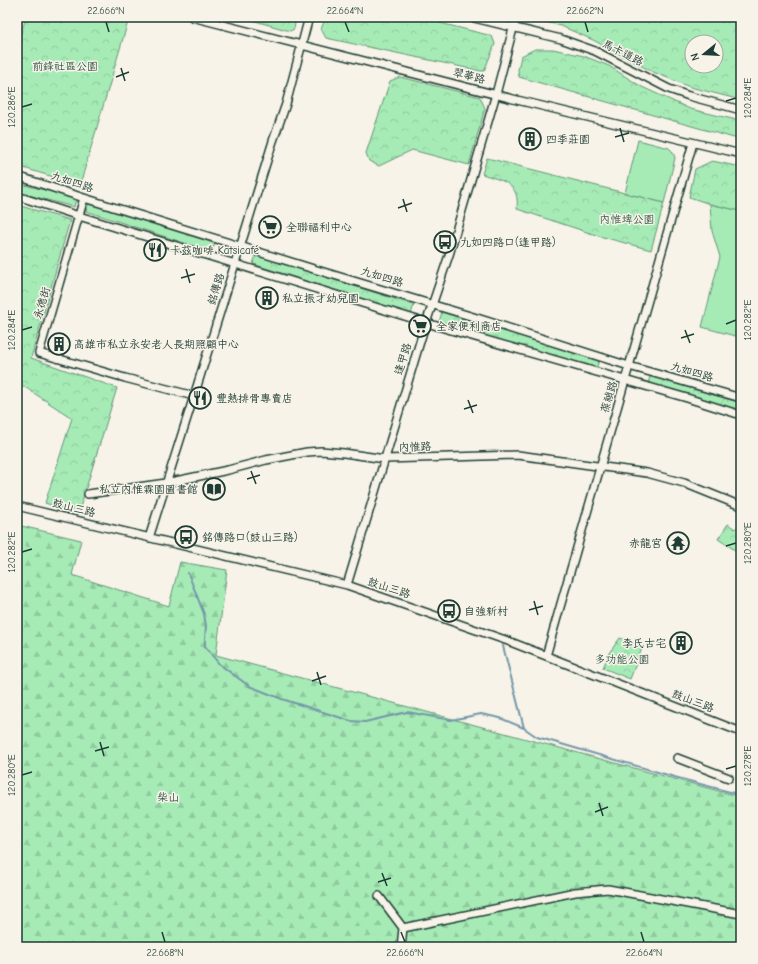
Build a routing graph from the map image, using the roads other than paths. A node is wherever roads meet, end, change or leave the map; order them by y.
1 (192, 17) edge
2 (309, 17) edge
3 (470, 17) edge
4 (516, 17) edge
5 (514, 28) junction
6 (302, 45) junction
7 (496, 94) junction
8 (741, 110) edge
9 (693, 144) junction
10 (741, 154) edge
11 (17, 176) edge
12 (17, 196) edge
13 (84, 198) junction
14 (79, 216) junction
15 (241, 246) junction
16 (235, 264) junction
17 (434, 304) junction
18 (426, 323) junction
19 (629, 366) junction
20 (625, 380) junction
21 (194, 396) junction
22 (741, 398) edge
23 (741, 415) edge
24 (385, 459) junction
25 (600, 467) junction
26 (166, 483) junction
27 (88, 494) dead end
28 (17, 506) edge
29 (741, 506) edge
30 (148, 538) junction
31 (347, 585) junction
32 (546, 656) junction
33 (741, 731) edge
34 (677, 758) dead end
35 (729, 778) dead end
36 (379, 896) dead end
37 (741, 914) edge
38 (403, 928) junction
39 (402, 947) edge

1 - 6 street, 翠華路
2 - 6 street, 銘傳路
3 - 5 street, 馬卡道路
4 - 5 street, 逢甲路
5 - 7 street, 逢甲路
5 - 8 street, 馬卡道路
6 - 7 street, 翠華路
6 - 15 street, 銘傳路
7 - 9 street, 翠華路
7 - 17 street, 逢甲路
9 - 10 street, 翠華路
9 - 19 street, 葆禎路
11 - 13 street, 九如四路
12 - 14 street
13 - 14 street, 永德街
13 - 15 street, 九如四路
14 - 16 street
14 - 21 street, 永德街
15 - 16 street, 銘傳路
15 - 17 street, 九如四路
16 - 18 street
16 - 21 street, 銘傳路
17 - 18 street, 逢甲路
17 - 19 street, 九如四路
18 - 20 street
18 - 24 street, 逢甲路
19 - 20 street, 葆禎路
19 - 22 street, 九如四路
20 - 23 street
20 - 25 street, 葆禎路
21 - 26 street, 銘傳路
24 - 25 street, 內惟路
24 - 26 street, 內惟路
24 - 31 street, 逢甲路
25 - 29 street, 內惟路
25 - 32 street, 葆禎路
26 - 27 street, 內惟路
26 - 30 street, 銘傳路
28 - 30 street, 鼓山三路
30 - 31 street, 鼓山三路
31 - 32 street, 鼓山三路
32 - 33 street, 鼓山三路
34 - 35 street
36 - 38 street
37 - 38 street
38 - 39 street

